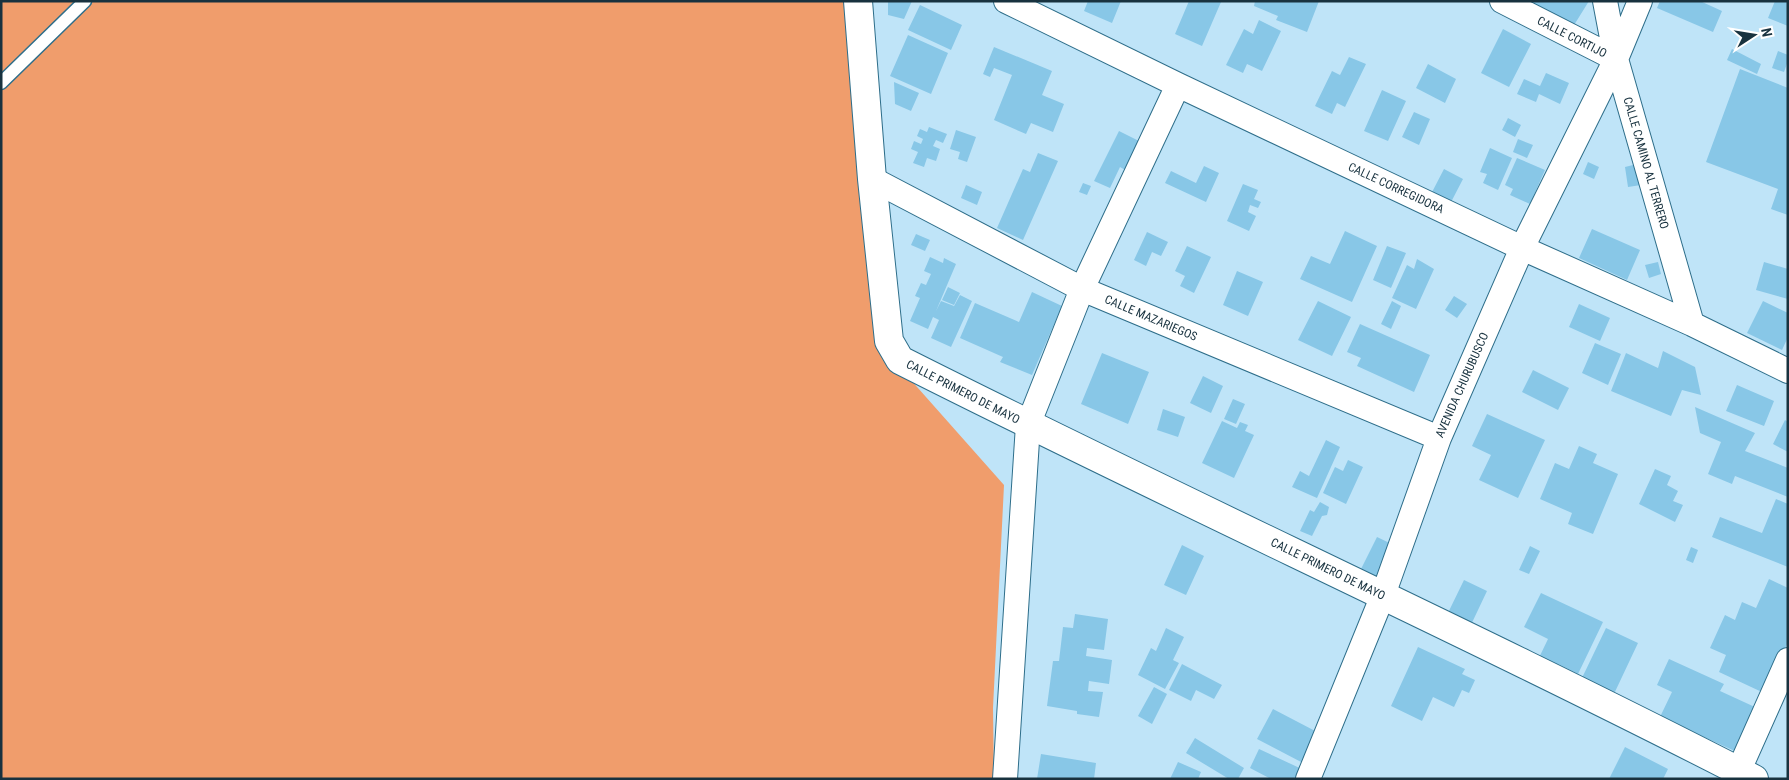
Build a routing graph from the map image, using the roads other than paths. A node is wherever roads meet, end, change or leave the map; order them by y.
1 (86, 1) edge
2 (858, 1) edge
3 (1006, 1) edge
4 (1502, 1) edge
5 (1605, 1) edge
6 (1640, 1) edge
7 (1616, 59) junction
8 (1, 83) edge
9 (1178, 85) junction
10 (872, 179) junction
11 (1522, 248) junction
12 (1082, 289) junction
13 (1692, 324) junction
14 (1788, 372) edge
15 (1028, 425) junction
16 (1439, 438) junction
17 (1383, 595) junction
18 (1788, 660) edge
19 (1743, 776) edge
20 (1005, 779) edge
21 (1308, 779) edge

1 - 8 lane
2 - 10 street
3 - 9 street, CALLE CORREGIDORA
4 - 7 street, CALLE CORTIJO
5 - 7 street, CALLE CAMINO AL TERRERO
6 - 7 street, AVENIDA CHURUBUSCO
7 - 11 street, AVENIDA CHURUBUSCO
7 - 13 street, CALLE CAMINO AL TERRERO
9 - 11 street, CALLE CORREGIDORA
9 - 12 street
10 - 12 street, CALLE MAZARIEGOS
10 - 15 street, CALLE PRIMERO DE MAYO
11 - 13 street, CALLE CORREGIDORA
11 - 16 street, AVENIDA CHURUBUSCO
12 - 15 street
12 - 16 street, CALLE MAZARIEGOS
13 - 14 street, CALLE CORREGIDORA
15 - 17 street, CALLE PRIMERO DE MAYO
15 - 20 street
16 - 17 street, AVENIDA CHURUBUSCO
17 - 19 street, CALLE PRIMERO DE MAYO
17 - 21 street, AVENIDA CHURUBUSCO
18 - 19 street

